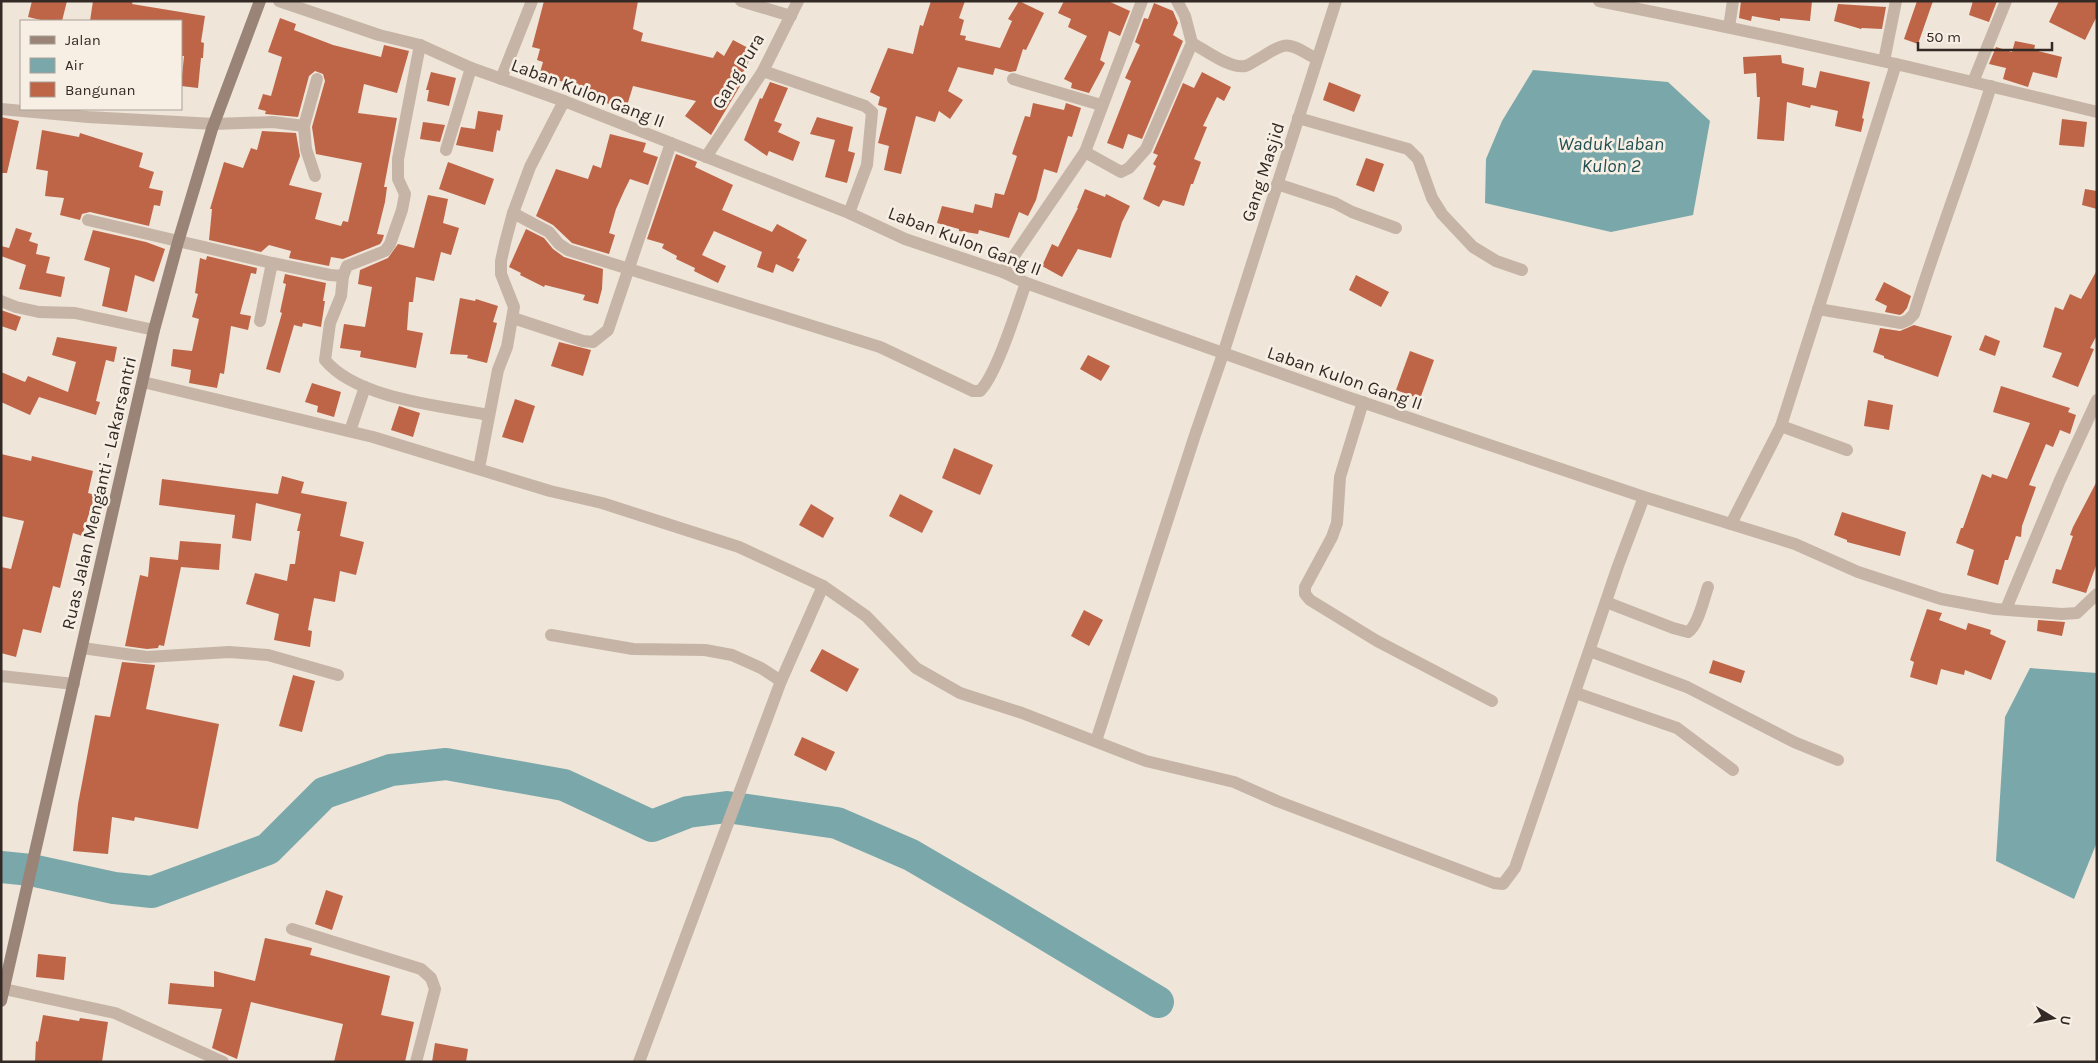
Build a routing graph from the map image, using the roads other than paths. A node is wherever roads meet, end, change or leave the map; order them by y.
1 (260, 1) edge
2 (279, 1) edge
3 (532, 1) edge
4 (741, 1) edge
5 (798, 1) edge
6 (1142, 1) edge
7 (1177, 1) edge
8 (1336, 1) edge
9 (1599, 1) edge
10 (1733, 1) edge
11 (1896, 1) edge
12 (2006, 1) edge
13 (791, 16) junction
14 (1729, 27) junction
15 (1192, 43) junction
16 (420, 45) junction
17 (1317, 59) junction
18 (1890, 63) junction
19 (471, 68) junction
20 (763, 71) junction
21 (317, 79) dead end
22 (501, 79) junction
23 (1013, 79) dead end
24 (1973, 82) junction
25 (1990, 86) junction
26 (564, 101) junction
27 (1101, 105) junction
28 (1, 109) edge
29 (2097, 112) edge
30 (1298, 118) junction
31 (214, 124) junction
32 (304, 126) junction
33 (671, 143) junction
34 (446, 150) dead end
35 (1085, 152) junction
36 (706, 157) junction
37 (315, 176) dead end
38 (1278, 184) junction
39 (513, 213) junction
40 (849, 213) junction
41 (88, 220) dead end
42 (1396, 228) dead end
43 (178, 242) junction
44 (272, 263) junction
45 (627, 270) junction
46 (1522, 270) dead end
47 (1003, 272) junction
48 (343, 276) junction
49 (1026, 283) junction
50 (1, 301) edge
51 (1818, 309) junction
52 (513, 318) junction
53 (260, 321) dead end
54 (154, 330) junction
55 (1223, 354) junction
56 (143, 382) junction
57 (365, 387) junction
58 (2097, 400) edge
59 (1363, 402) junction
60 (489, 415) junction
61 (1781, 426) junction
62 (350, 431) junction
63 (1847, 450) dead end
64 (479, 468) junction
65 (1644, 497) junction
66 (1732, 524) junction
67 (823, 586) junction
68 (1708, 587) dead end
69 (2097, 594) edge
70 (1606, 602) junction
71 (2006, 609) junction
72 (552, 635) dead end
73 (82, 648) junction
74 (1590, 651) junction
75 (1, 676) edge
76 (338, 676) dead end
77 (781, 681) junction
78 (74, 684) junction
79 (1576, 692) junction
80 (1492, 701) dead end
81 (1096, 741) junction
82 (1838, 760) dead end
83 (1734, 770) dead end
84 (292, 929) dead end
85 (3, 995) edge
86 (224, 1062) edge
87 (416, 1062) edge
88 (639, 1062) edge

1 - 31 main road, Ruas Jalan Menganti - Lakarsantri
2 - 16 street, Laban Kulon Gang II
3 - 22 street
4 - 13 street
5 - 13 street, Gang Pura
6 - 27 street
7 - 15 street
8 - 17 street, Gang Masjid
9 - 14 street
10 - 14 street
11 - 18 street
12 - 24 street
13 - 20 street, Gang Pura
14 - 18 street
15 - 17 street
15 - 35 street
16 - 19 street, Laban Kulon Gang II
16 - 48 street
17 - 30 street, Gang Masjid
18 - 24 street
18 - 51 street
19 - 22 street, Laban Kulon Gang II
19 - 34 street
20 - 36 street, Gang Pura
20 - 40 street
21 - 32 street
22 - 26 street, Laban Kulon Gang II
23 - 27 street
24 - 25 street
25 - 29 street
25 - 51 street
26 - 33 street, Laban Kulon Gang II
26 - 39 street
27 - 35 street
28 - 31 street
30 - 38 street, Gang Masjid
30 - 46 street
31 - 32 street
31 - 43 main road, Ruas Jalan Menganti - Lakarsantri
32 - 37 street
33 - 36 street, Laban Kulon Gang II
33 - 45 street
35 - 47 street
36 - 40 street, Laban Kulon Gang II
38 - 42 street
38 - 55 street, Gang Masjid
39 - 45 street
39 - 52 street
40 - 47 street, Laban Kulon Gang II
41 - 43 street
43 - 44 street
43 - 54 main road, Ruas Jalan Menganti - Lakarsantri
44 - 48 street
44 - 53 street
45 - 49 street
45 - 52 street
47 - 49 street, Laban Kulon Gang II
48 - 57 street
49 - 55 street, Laban Kulon Gang II
50 - 54 street
51 - 61 street
52 - 60 street
54 - 56 main road, Ruas Jalan Menganti - Lakarsantri
55 - 59 street, Laban Kulon Gang II
55 - 81 street, Gang Masjid
56 - 62 street
56 - 73 main road, Ruas Jalan Menganti - Lakarsantri
57 - 60 street
57 - 62 street
58 - 71 street
59 - 65 street, Laban Kulon Gang II
59 - 80 street
60 - 64 street
61 - 63 street
61 - 66 street
62 - 64 street
64 - 67 street
65 - 66 street, Laban Kulon Gang II
65 - 70 street
66 - 71 street, Laban Kulon Gang II
67 - 77 street
67 - 81 street
68 - 70 street
69 - 71 street, Laban Kulon Gang II
70 - 74 street
72 - 77 street
73 - 76 street
73 - 78 main road, Ruas Jalan Menganti - Lakarsantri
74 - 79 street
74 - 82 street
75 - 78 street
77 - 88 street
78 - 85 main road, Ruas Jalan Menganti - Lakarsantri
79 - 81 street
79 - 83 street
84 - 87 street
85 - 86 street

